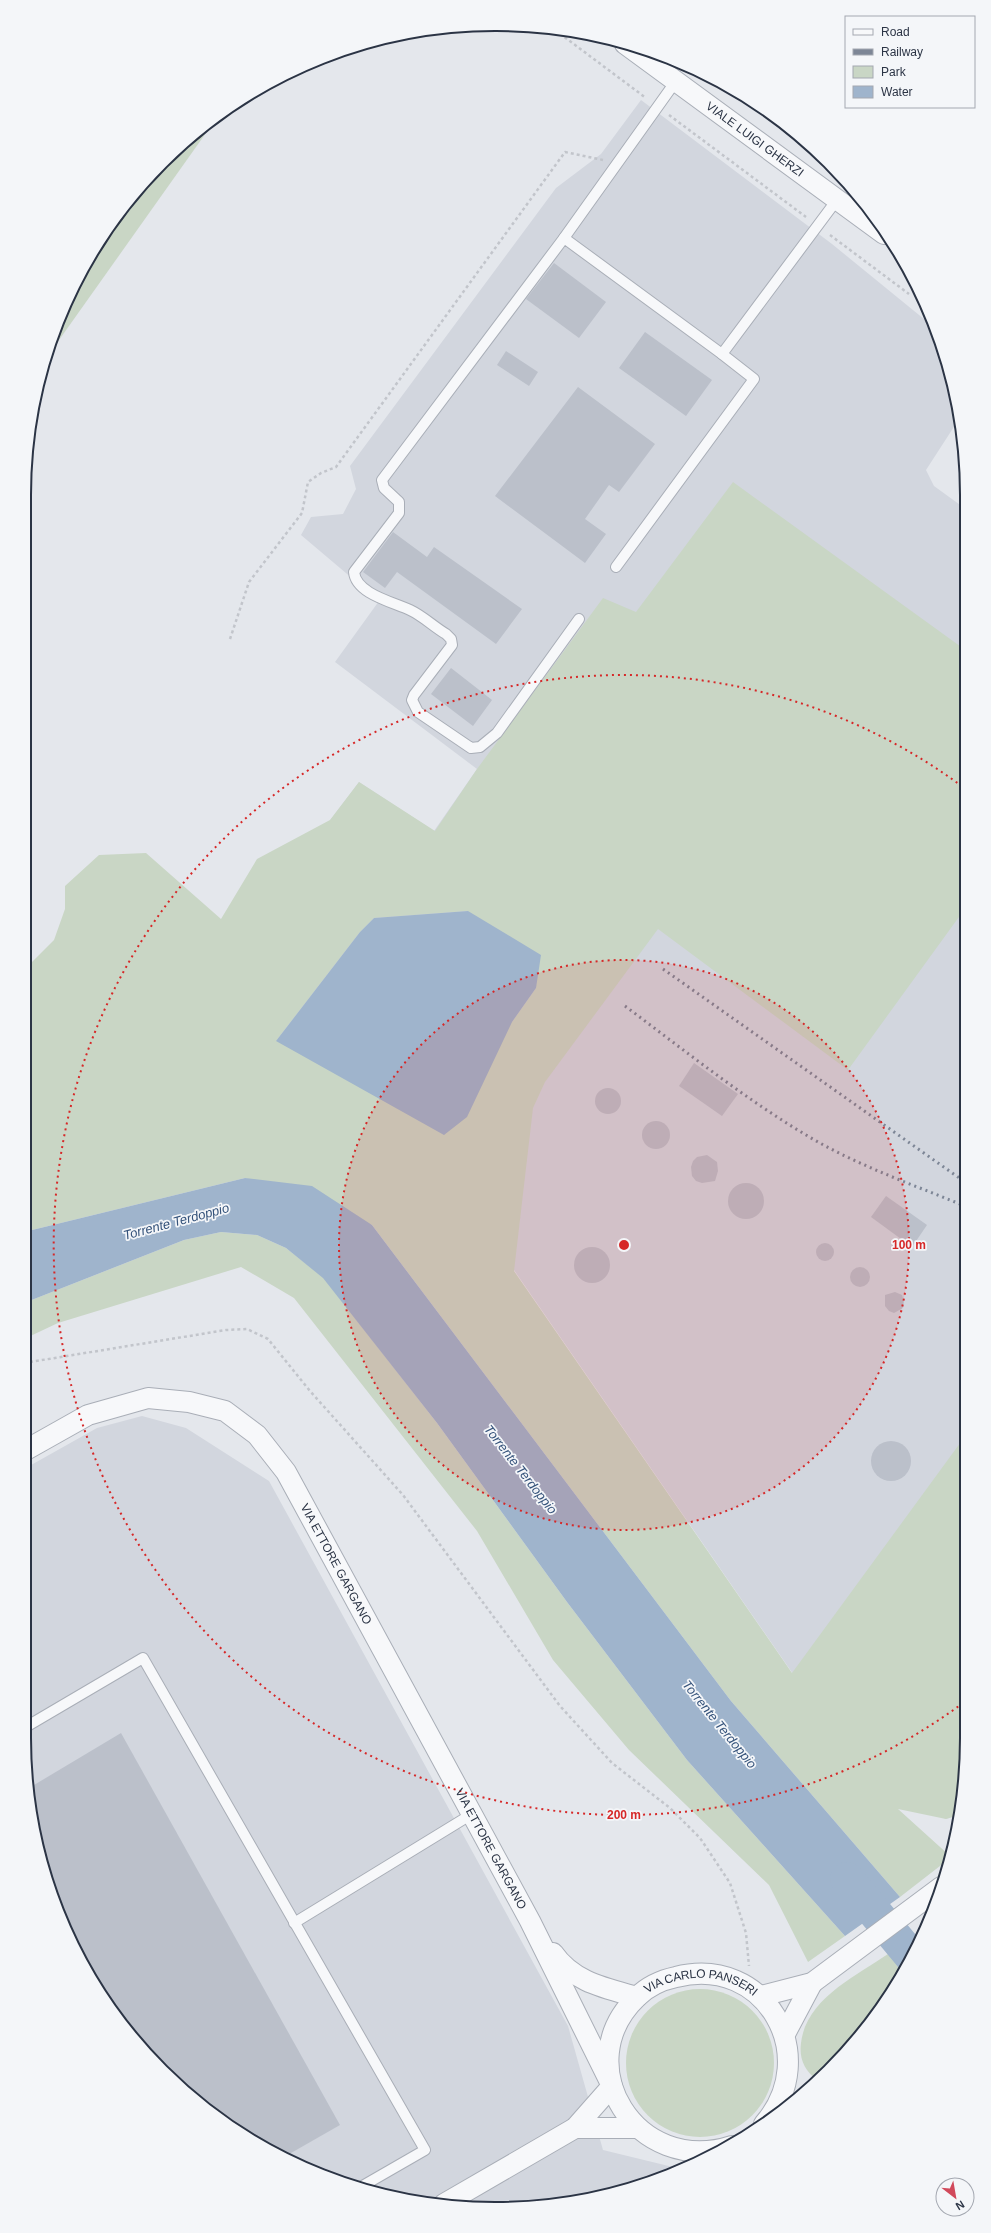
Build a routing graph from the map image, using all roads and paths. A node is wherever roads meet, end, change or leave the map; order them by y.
1 (563, 36) edge
2 (639, 54) edge
3 (676, 81) junction
4 (658, 106) junction
5 (617, 163) junction
6 (839, 197) junction
7 (870, 221) edge
8 (817, 225) junction
9 (564, 238) junction
10 (909, 294) dead end
11 (722, 354) junction
12 (616, 567) dead end
13 (579, 619) dead end
14 (230, 639) dead end
15 (31, 1362) edge
16 (31, 1447) edge
17 (31, 1724) edge
18 (472, 1814) junction
19 (933, 1893) edge
20 (530, 1921) junction
21 (294, 1923) junction
22 (812, 1983) junction
23 (756, 1992) junction
24 (637, 1997) junction
25 (785, 2034) junction
26 (612, 2086) junction
27 (792, 2094) edge
28 (575, 2128) junction
29 (637, 2128) junction
30 (706, 2151) edge
31 (367, 2183) edge
32 (451, 2200) edge

1 - 4 path
2 - 3 street, VIALE LUIGI GHERZI
3 - 4 lane
3 - 6 street, VIALE LUIGI GHERZI
4 - 5 lane
4 - 8 path
5 - 9 lane
5 - 14 path
6 - 7 street, VIALE LUIGI GHERZI
6 - 8 lane
8 - 10 path
8 - 11 lane
9 - 11 lane
9 - 13 lane
11 - 12 lane
15 - 23 path
16 - 18 street, VIA ETTORE GARGANO
17 - 21 lane
18 - 20 street, VIA ETTORE GARGANO
18 - 21 lane
19 - 22 street
20 - 24 street, VIA ETTORE GARGANO
20 - 26 street, VIA ETTORE GARGANO
21 - 31 lane
22 - 23 street
22 - 25 street
23 - 24 street, VIA CARLO PANSERI
23 - 25 street, VIA CARLO PANSERI
24 - 26 street, VIA CARLO PANSERI
25 - 27 street, VIA CARLO PANSERI
26 - 28 street
26 - 29 street, VIA CARLO PANSERI
28 - 29 street
28 - 32 street
29 - 30 street, VIA CARLO PANSERI

